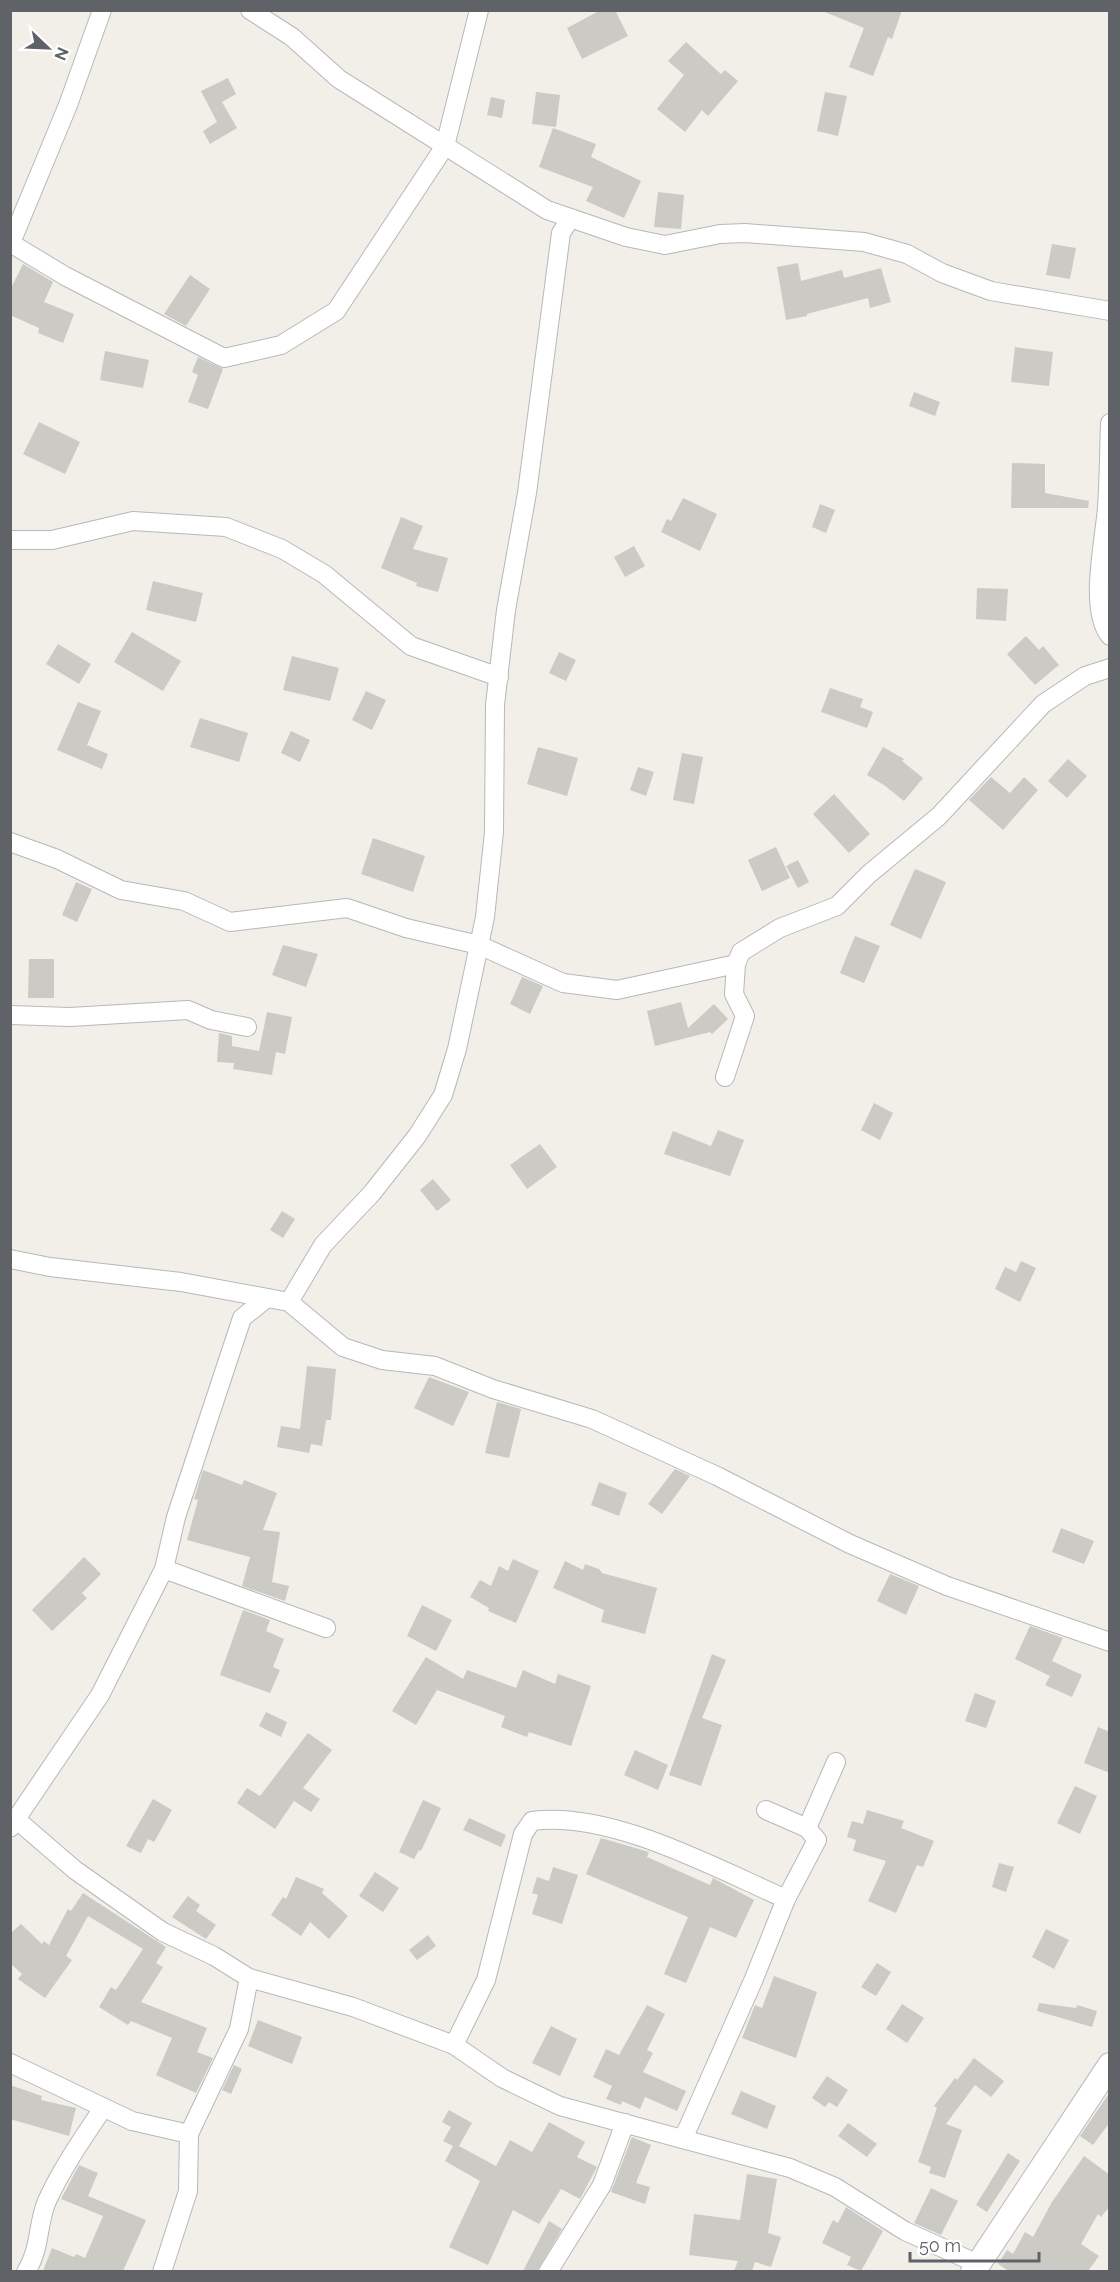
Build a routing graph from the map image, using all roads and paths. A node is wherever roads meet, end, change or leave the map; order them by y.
1 (102, 10) edge
2 (250, 10) edge
3 (479, 10) edge
4 (445, 146) junction
5 (565, 226) junction
6 (11, 244) edge
7 (1110, 311) edge
8 (1110, 423) edge
9 (10, 540) edge
10 (1110, 636) edge
11 (1110, 668) edge
12 (499, 677) junction
13 (11, 845) edge
14 (479, 945) junction
15 (736, 964) junction
16 (10, 1015) edge
17 (247, 1027) dead end
18 (724, 1077) dead end
19 (10, 1259) edge
20 (228, 1290) junction
21 (267, 1298) junction
22 (289, 1302) junction
23 (242, 1318) junction
24 (164, 1569) junction
25 (326, 1628) dead end
26 (1110, 1642) edge
27 (836, 1762) dead end
28 (766, 1810) dead end
29 (14, 1824) edge
30 (807, 1828) junction
31 (786, 1899) junction
32 (249, 1978) junction
33 (454, 2045) junction
34 (10, 2063) edge
35 (1110, 2065) edge
36 (103, 2108) junction
37 (625, 2123) junction
38 (189, 2134) junction
39 (683, 2139) junction
40 (975, 2268) edge
41 (26, 2271) edge
42 (162, 2271) edge
43 (548, 2271) edge

1 - 6 street
2 - 4 street
3 - 4 street
4 - 5 street
4 - 6 street
5 - 7 street
5 - 12 street
8 - 10 street
9 - 12 street
11 - 15 street
12 - 14 street
13 - 14 street
14 - 15 street
14 - 22 street
15 - 18 street
16 - 17 street
19 - 20 street
20 - 21 street
20 - 23 street
21 - 22 street
21 - 23 street
22 - 26 street
23 - 24 street
24 - 25 street
24 - 29 street
27 - 30 street
28 - 30 street
29 - 32 street
30 - 31 street
31 - 33 street
31 - 39 street
32 - 33 street
32 - 38 street
33 - 37 street
34 - 36 street
35 - 40 main road
36 - 38 street
36 - 41 street
37 - 39 street
37 - 43 street
38 - 42 street
39 - 40 street

